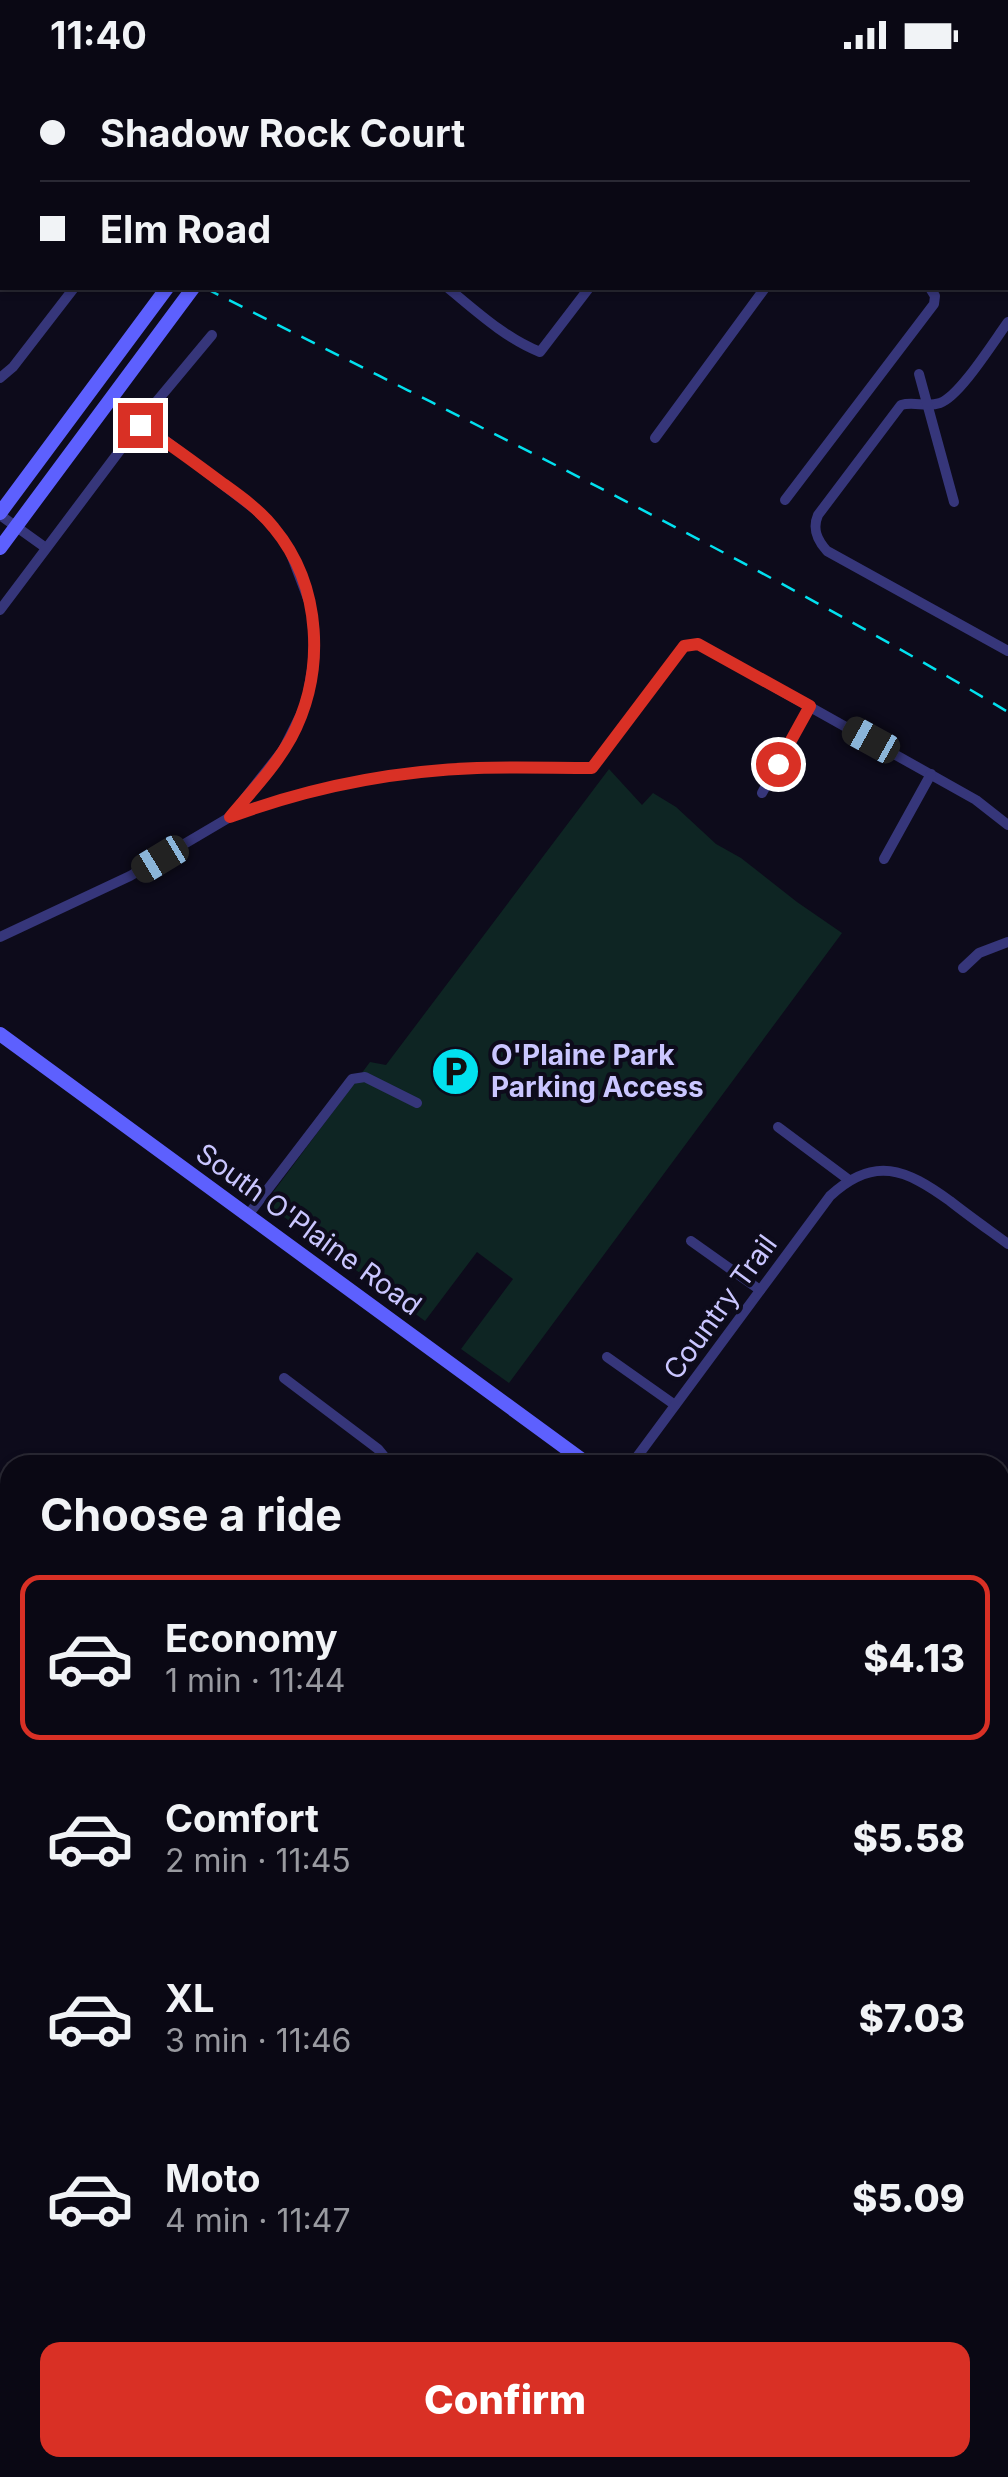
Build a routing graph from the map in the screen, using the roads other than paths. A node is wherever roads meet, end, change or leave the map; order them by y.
1 (72, 290) edge
2 (166, 290) edge
3 (192, 290) edge
4 (450, 290) edge
5 (587, 290) edge
6 (764, 290) edge
7 (932, 292) edge
8 (1008, 322) edge
9 (212, 335) dead end
10 (997, 337) junction
11 (1008, 345) edge
12 (919, 374) dead end
13 (0, 378) edge
14 (928, 406) junction
15 (140, 425) junction
16 (655, 438) dead end
17 (785, 500) dead end
18 (954, 502) dead end
19 (0, 514) edge
20 (16, 527) junction
21 (0, 548) edge
22 (46, 548) junction
23 (0, 610) edge
24 (1008, 652) edge
25 (810, 706) junction
26 (931, 774) junction
27 (762, 792) dead end
28 (230, 817) junction
29 (1008, 825) edge
30 (884, 859) dead end
31 (0, 937) edge
32 (1008, 942) edge
33 (964, 968) dead end
34 (0, 1034) edge
35 (417, 1104) dead end
36 (778, 1127) dead end
37 (850, 1180) junction
38 (248, 1215) junction
39 (692, 1241) dead end
40 (1008, 1244) edge
41 (760, 1290) junction
42 (608, 1356) dead end
43 (284, 1378) dead end
44 (676, 1405) junction
45 (383, 1455) edge
46 (575, 1455) edge
47 (638, 1455) edge

1 - 13 street
2 - 19 main road
3 - 20 main road
4 - 5 street
6 - 16 street
7 - 17 street
8 - 10 street
9 - 15 street
10 - 11 street
10 - 14 street
12 - 14 street
14 - 18 street
14 - 24 street
15 - 22 street
15 - 28 street
19 - 20 street
20 - 21 main road
20 - 22 street
22 - 23 street
25 - 26 street
25 - 27 street
25 - 28 street
26 - 29 street
26 - 30 street
28 - 31 street
32 - 33 street
34 - 38 main road, South O'Plaine Road
35 - 38 street
36 - 37 street
37 - 40 street
37 - 41 street, Country Trail
38 - 46 main road, South O'Plaine Road
39 - 41 street
41 - 44 street, Country Trail
42 - 44 street
43 - 45 street
44 - 47 street, Country Trail

